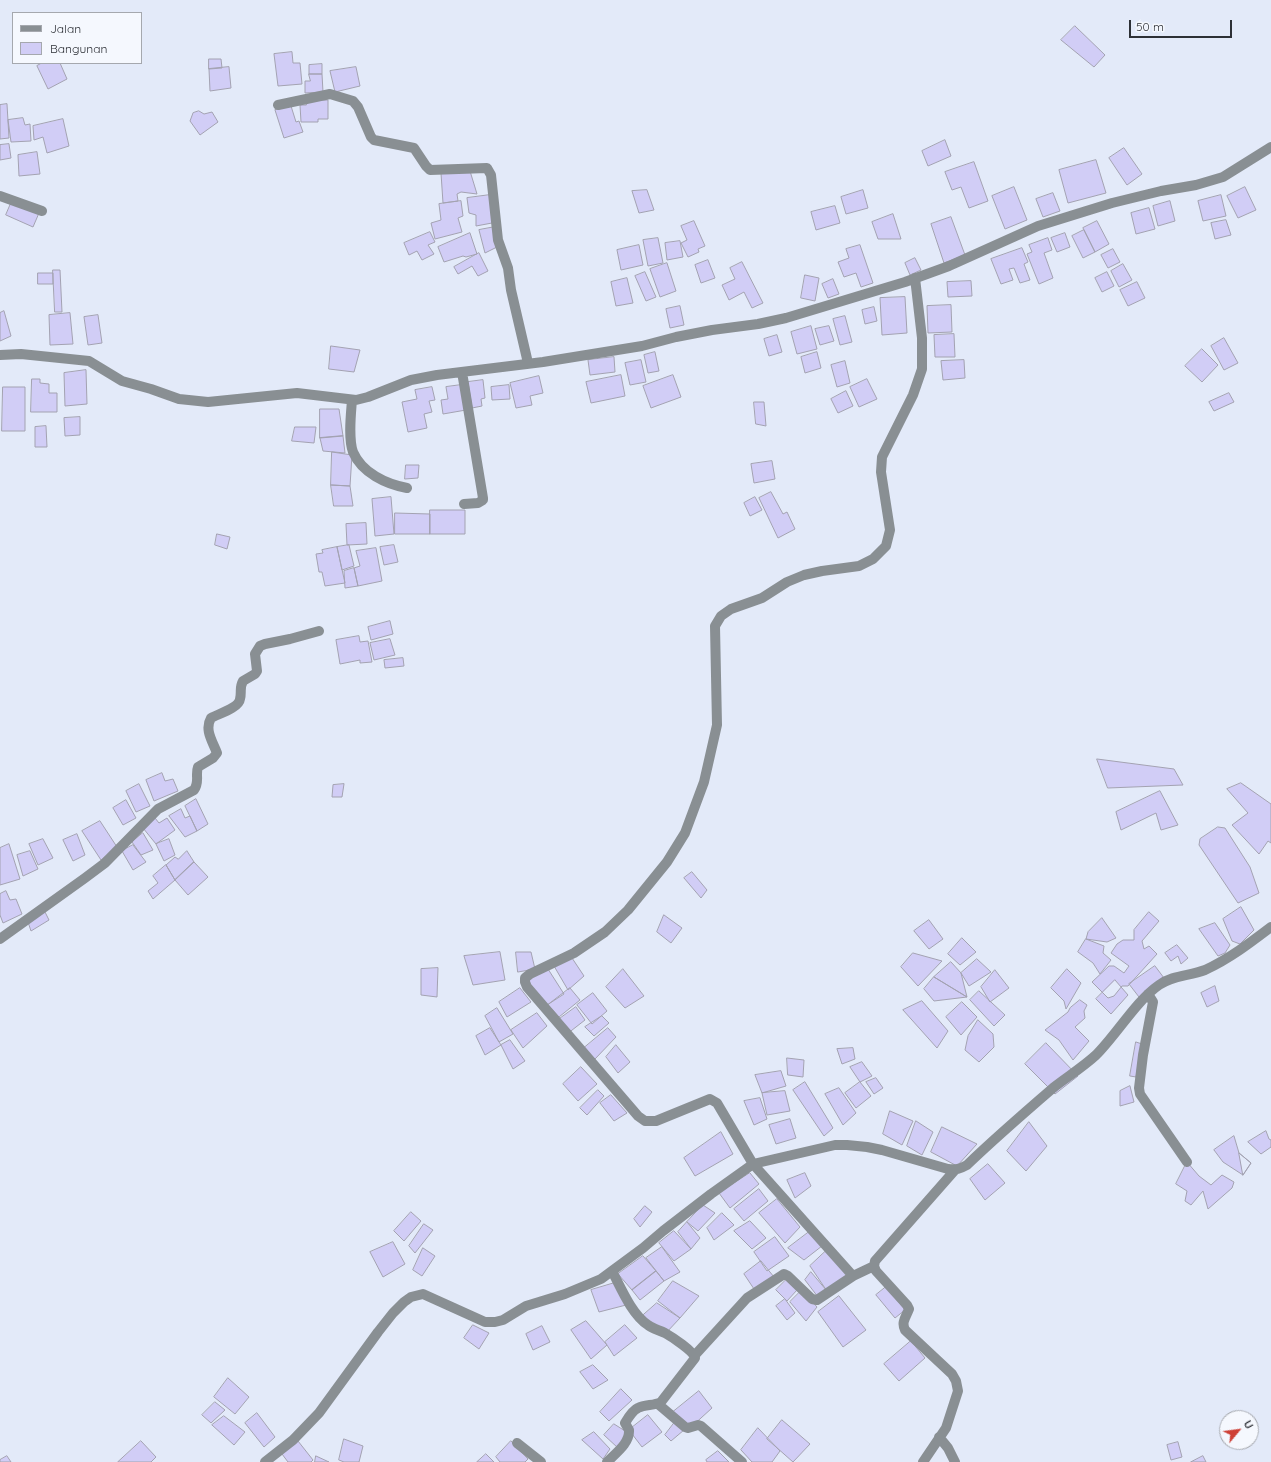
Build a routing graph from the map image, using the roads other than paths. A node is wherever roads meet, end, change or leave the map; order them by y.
1 (278, 105) dead end
2 (1271, 147) edge
3 (0, 196) edge
4 (42, 211) dead end
5 (915, 278) junction
6 (0, 354) edge
7 (528, 363) junction
8 (462, 372) junction
9 (352, 400) junction
10 (407, 488) dead end
11 (464, 504) dead end
12 (319, 630) dead end
13 (1271, 927) edge
14 (0, 939) edge
15 (1148, 994) junction
16 (1187, 1162) dead end
17 (753, 1164) junction
18 (955, 1170) junction
19 (874, 1266) junction
20 (612, 1271) junction
21 (853, 1276) junction
22 (695, 1355) junction
23 (658, 1404) junction
24 (939, 1437) junction
25 (517, 1443) dead end
26 (265, 1462) edge
27 (542, 1462) edge
28 (607, 1462) edge
29 (742, 1462) edge
30 (923, 1462) edge
31 (955, 1462) edge

1 - 7 street
2 - 5 street
3 - 4 street
5 - 7 street
5 - 17 street
6 - 9 street
7 - 8 street
8 - 9 street
8 - 11 street
9 - 10 street
12 - 14 street
13 - 15 street
15 - 16 street
15 - 18 street
17 - 18 street
17 - 20 street
17 - 21 street
18 - 19 street
19 - 21 street
19 - 24 street
20 - 22 street
20 - 26 street
21 - 22 street
22 - 23 street
23 - 28 street
23 - 29 street
24 - 30 street
24 - 31 street
25 - 27 street

